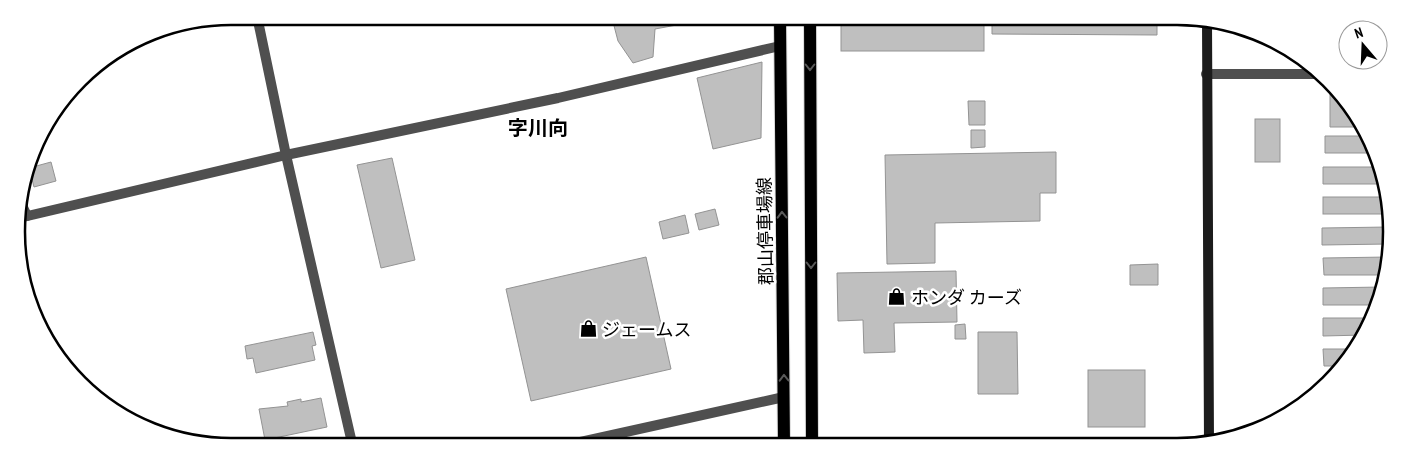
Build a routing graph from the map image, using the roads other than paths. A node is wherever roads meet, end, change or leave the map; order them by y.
1 (259, 25) edge
2 (780, 25) edge
3 (810, 25) edge
4 (1207, 28) edge
5 (780, 46) junction
6 (1206, 74) junction
7 (1310, 74) edge
8 (286, 155) junction
9 (25, 216) edge
10 (784, 397) junction
11 (1209, 435) edge
12 (351, 438) edge
13 (599, 438) edge
14 (784, 438) edge
15 (812, 438) edge

1 - 8 street
2 - 5 main road, 郡山停車場線
3 -> 15 main road
4 - 6 street
5 - 8 street
10 -> 5 main road, 郡山停車場線
6 - 7 street
6 - 11 street
8 - 9 street
8 - 12 street
10 - 13 street
10 - 14 main road, 郡山停車場線

